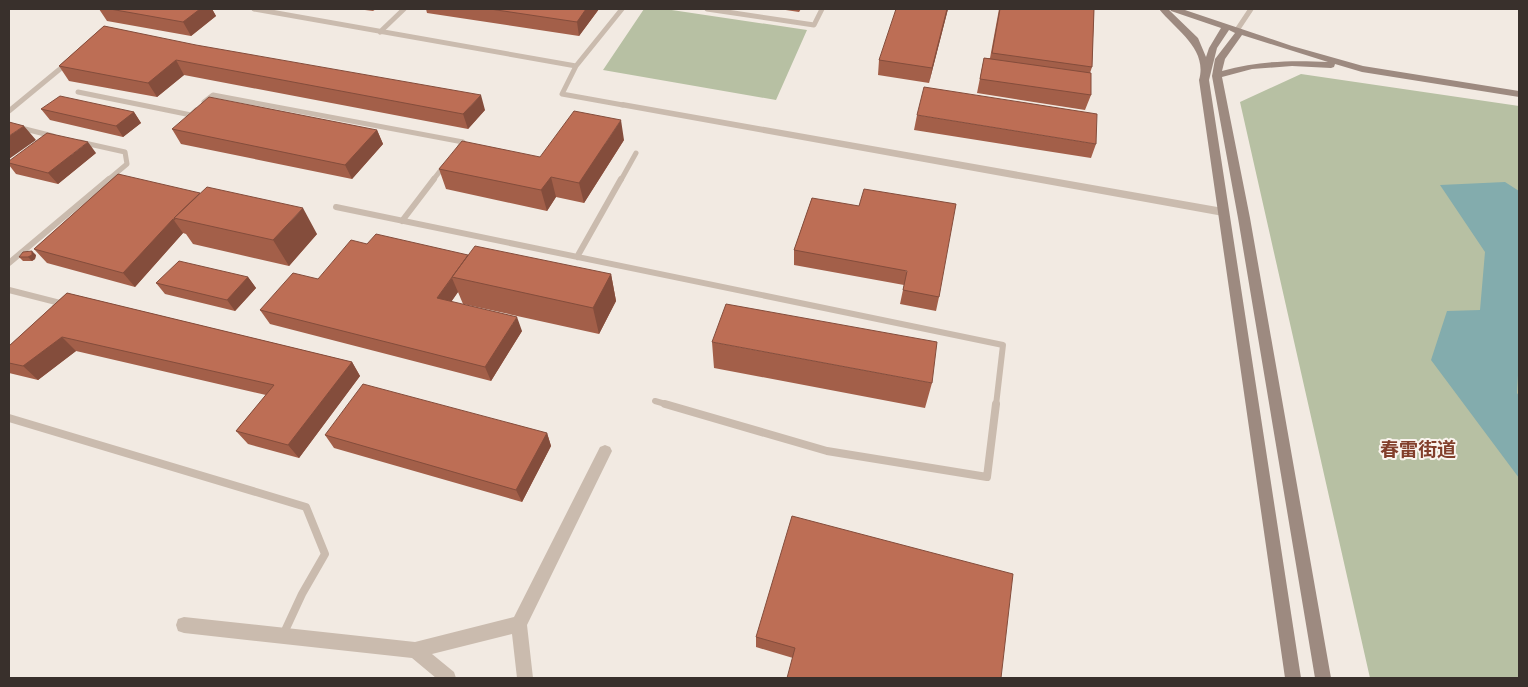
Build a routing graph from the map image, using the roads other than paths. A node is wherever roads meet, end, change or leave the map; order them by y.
1 (254, 9) edge
2 (404, 9) edge
3 (622, 9) edge
4 (707, 9) edge
5 (822, 9) edge
6 (1163, 9) edge
7 (1174, 9) edge
8 (1251, 9) edge
9 (1235, 29) junction
10 (380, 32) junction
11 (66, 64) edge
12 (576, 66) junction
13 (1206, 68) junction
14 (1362, 69) junction
15 (1217, 76) junction
16 (78, 92) dead end
17 (1519, 94) edge
18 (623, 105) joint
19 (9, 110) edge
20 (9, 125) edge
21 (57, 136) edge
22 (77, 141) edge
23 (456, 150) edge
24 (636, 153) dead end
25 (450, 158) edge
26 (336, 208) dead end
27 (1223, 212) junction
28 (402, 221) junction
29 (578, 257) junction
30 (9, 263) edge
31 (9, 290) edge
32 (52, 309) edge
33 (655, 401) dead end
34 (9, 418) edge
35 (605, 451) dead end
36 (519, 624) junction
37 (184, 625) dead end
38 (282, 636) junction
39 (415, 650) junction
40 (448, 678) edge
41 (525, 678) edge
42 (1293, 678) edge
43 (1323, 678) edge

1 - 10 lane
2 - 10 lane
3 - 12 lane
4 - 5 lane
6 - 13 street
7 - 9 street
8 - 9 lane
9 - 13 street
9 - 14 street
9 - 15 street
10 - 12 lane
11 - 19 lane
12 - 18 lane
13 - 27 street
14 - 15 street
14 - 17 street
15 - 43 street
16 - 23 lane
18 - 27 street
20 - 21 lane
22 - 30 lane
24 - 29 lane
25 - 28 lane
26 - 28 lane
27 - 42 street
28 - 29 lane
29 - 33 lane
31 - 32 lane
34 - 38 lane
35 - 36 street
36 - 39 street
36 - 41 street
37 - 38 street
38 - 39 street
39 - 40 street

